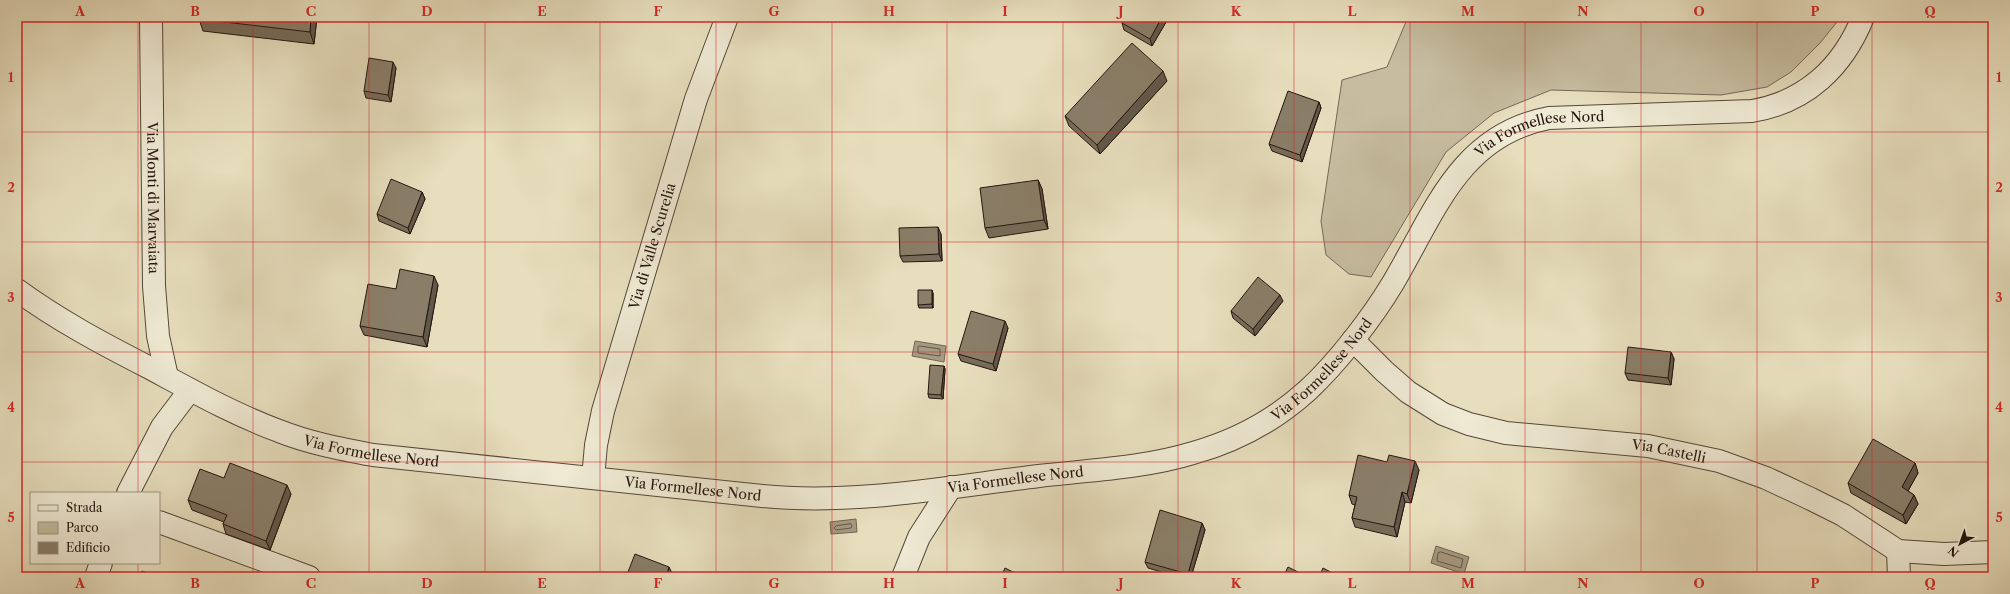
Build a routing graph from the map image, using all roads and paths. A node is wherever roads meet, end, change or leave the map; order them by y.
1 (151, 17) edge
2 (726, 17) edge
3 (1863, 17) edge
4 (17, 290) edge
5 (1353, 340) junction
6 (166, 377) junction
7 (190, 390) junction
8 (593, 478) junction
9 (951, 487) junction
10 (129, 492) edge
11 (160, 522) edge
12 (1898, 551) junction
13 (1993, 552) edge
14 (101, 564) edge
15 (96, 577) edge
16 (309, 577) edge
17 (903, 577) edge
18 (1899, 577) edge

1 - 6 street, Via Monti di Marvaiata
2 - 8 street, Via di Valle Scurelia
3 - 5 street, Via Formellese Nord
4 - 6 street, Via Formellese Nord
5 - 9 street, Via Formellese Nord
5 - 12 street, Via Castelli
6 - 7 street, Via Formellese Nord
7 - 8 street, Via Formellese Nord
7 - 10 street
8 - 9 street, Via Formellese Nord
9 - 17 street
11 - 16 street
12 - 13 street, Via Castelli
12 - 18 street
14 - 15 street

